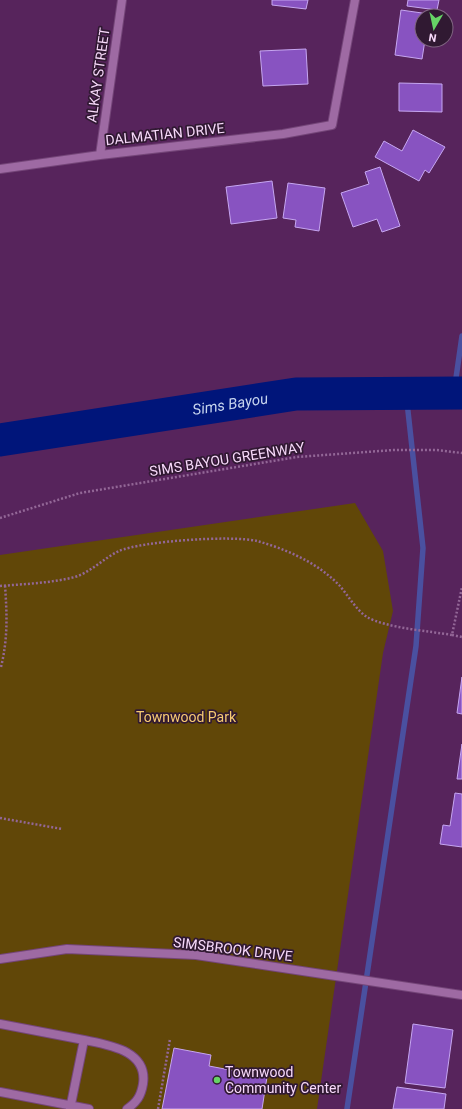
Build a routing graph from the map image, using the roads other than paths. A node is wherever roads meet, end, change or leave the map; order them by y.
1 (122, 0) edge
2 (355, 0) edge
3 (100, 154) junction
4 (0, 169) edge
5 (0, 959) edge
6 (462, 995) edge
7 (0, 1024) edge
8 (84, 1040) junction
9 (0, 1092) edge
10 (71, 1107) edge
11 (89, 1109) edge
12 (127, 1109) edge

1 - 3 street, ALKAY STREET
2 - 3 street, DALMATIAN DRIVE
3 - 4 street, DALMATIAN DRIVE
5 - 6 street, SIMSBROOK DRIVE
7 - 8 street
8 - 10 street
8 - 12 street
9 - 10 street
10 - 11 street

